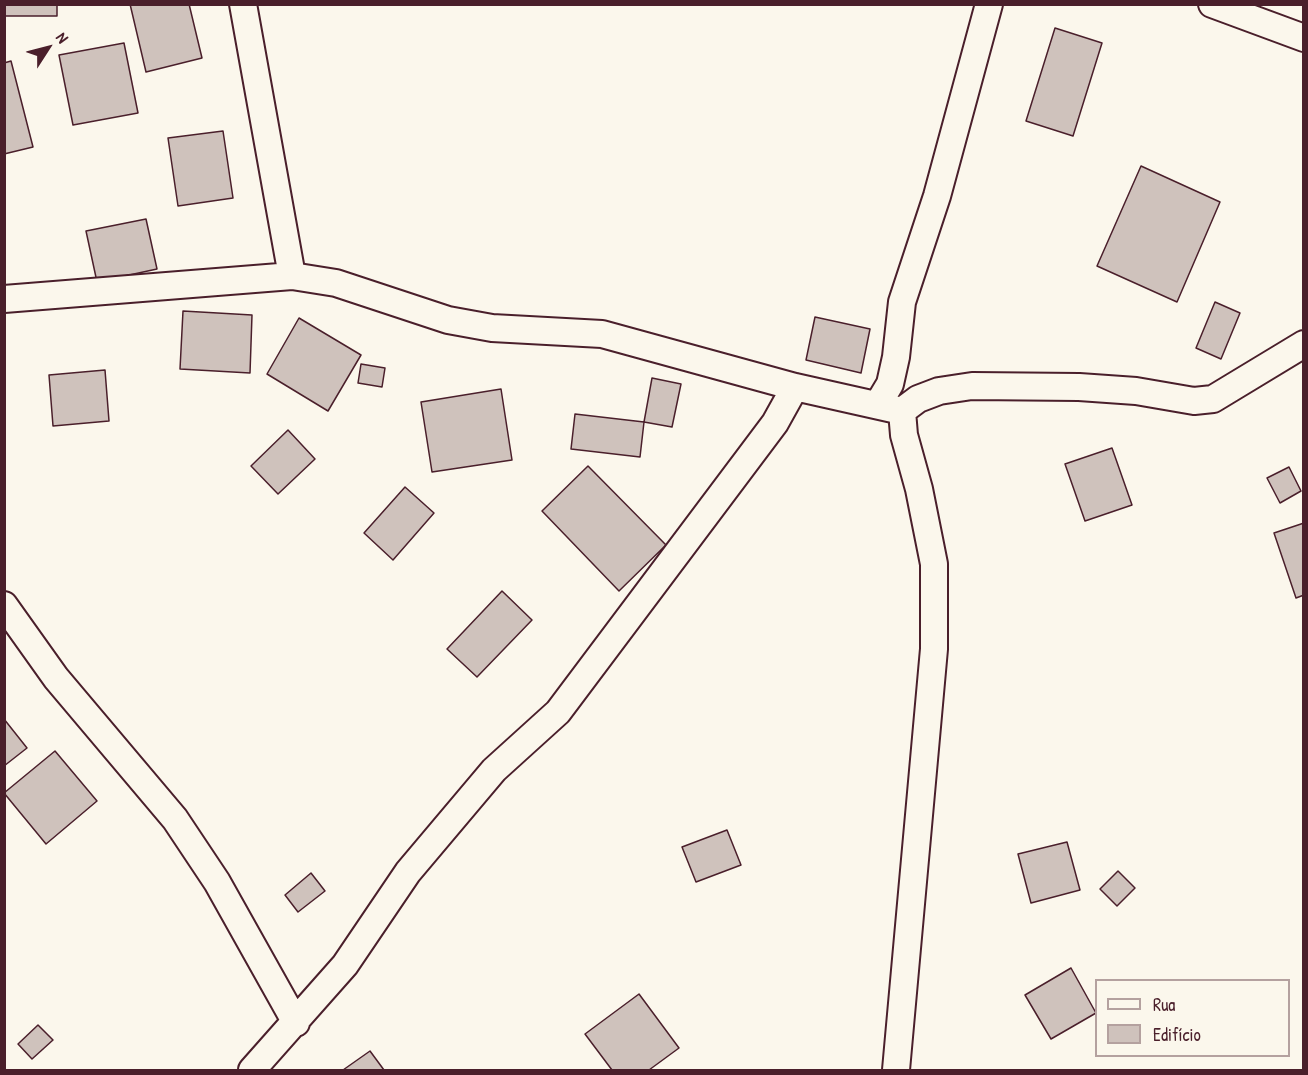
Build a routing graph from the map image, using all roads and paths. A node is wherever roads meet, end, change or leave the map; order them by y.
1 (243, 4) edge
2 (989, 4) edge
3 (1212, 4) edge
4 (1304, 38) edge
5 (292, 276) junction
6 (4, 298) edge
7 (1304, 344) edge
8 (795, 387) junction
9 (878, 404) junction
10 (902, 411) junction
11 (4, 605) edge
12 (297, 1023) junction
13 (252, 1071) edge
14 (896, 1071) edge

1 - 5 street
2 - 9 street
3 - 4 street
5 - 6 street
5 - 8 street
7 - 10 street
8 - 9 street
8 - 12 street
9 - 10 street
10 - 14 street
11 - 12 street
12 - 13 street

